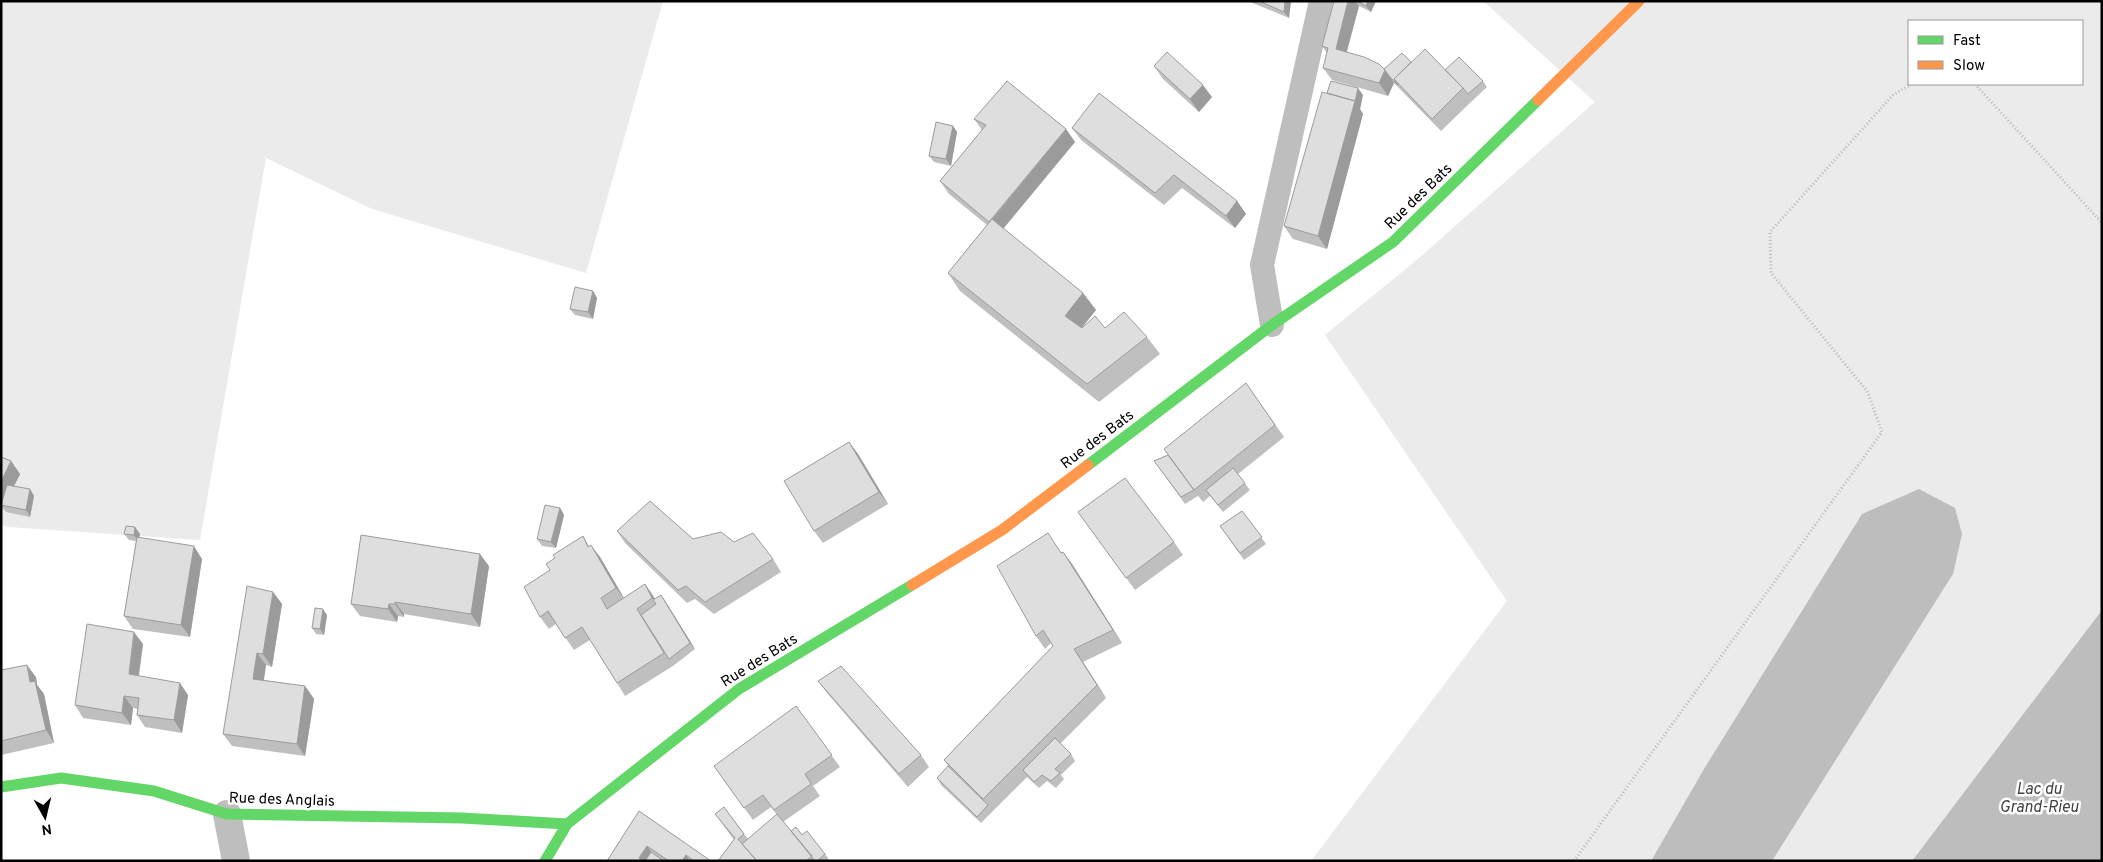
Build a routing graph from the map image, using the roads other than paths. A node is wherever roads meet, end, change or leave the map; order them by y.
1 (1321, 1) edge
2 (1639, 1) edge
3 (1272, 325) junction
4 (1, 787) edge
5 (226, 814) junction
6 (567, 824) junction
7 (236, 861) edge
8 (545, 861) edge

1 - 3 lane
2 - 3 street, Rue des Bats
3 - 6 street, Rue des Bats
4 - 5 street, Rue des Anglais
5 - 6 street, Rue des Anglais
5 - 7 street
6 - 8 street, Rue des Bats

